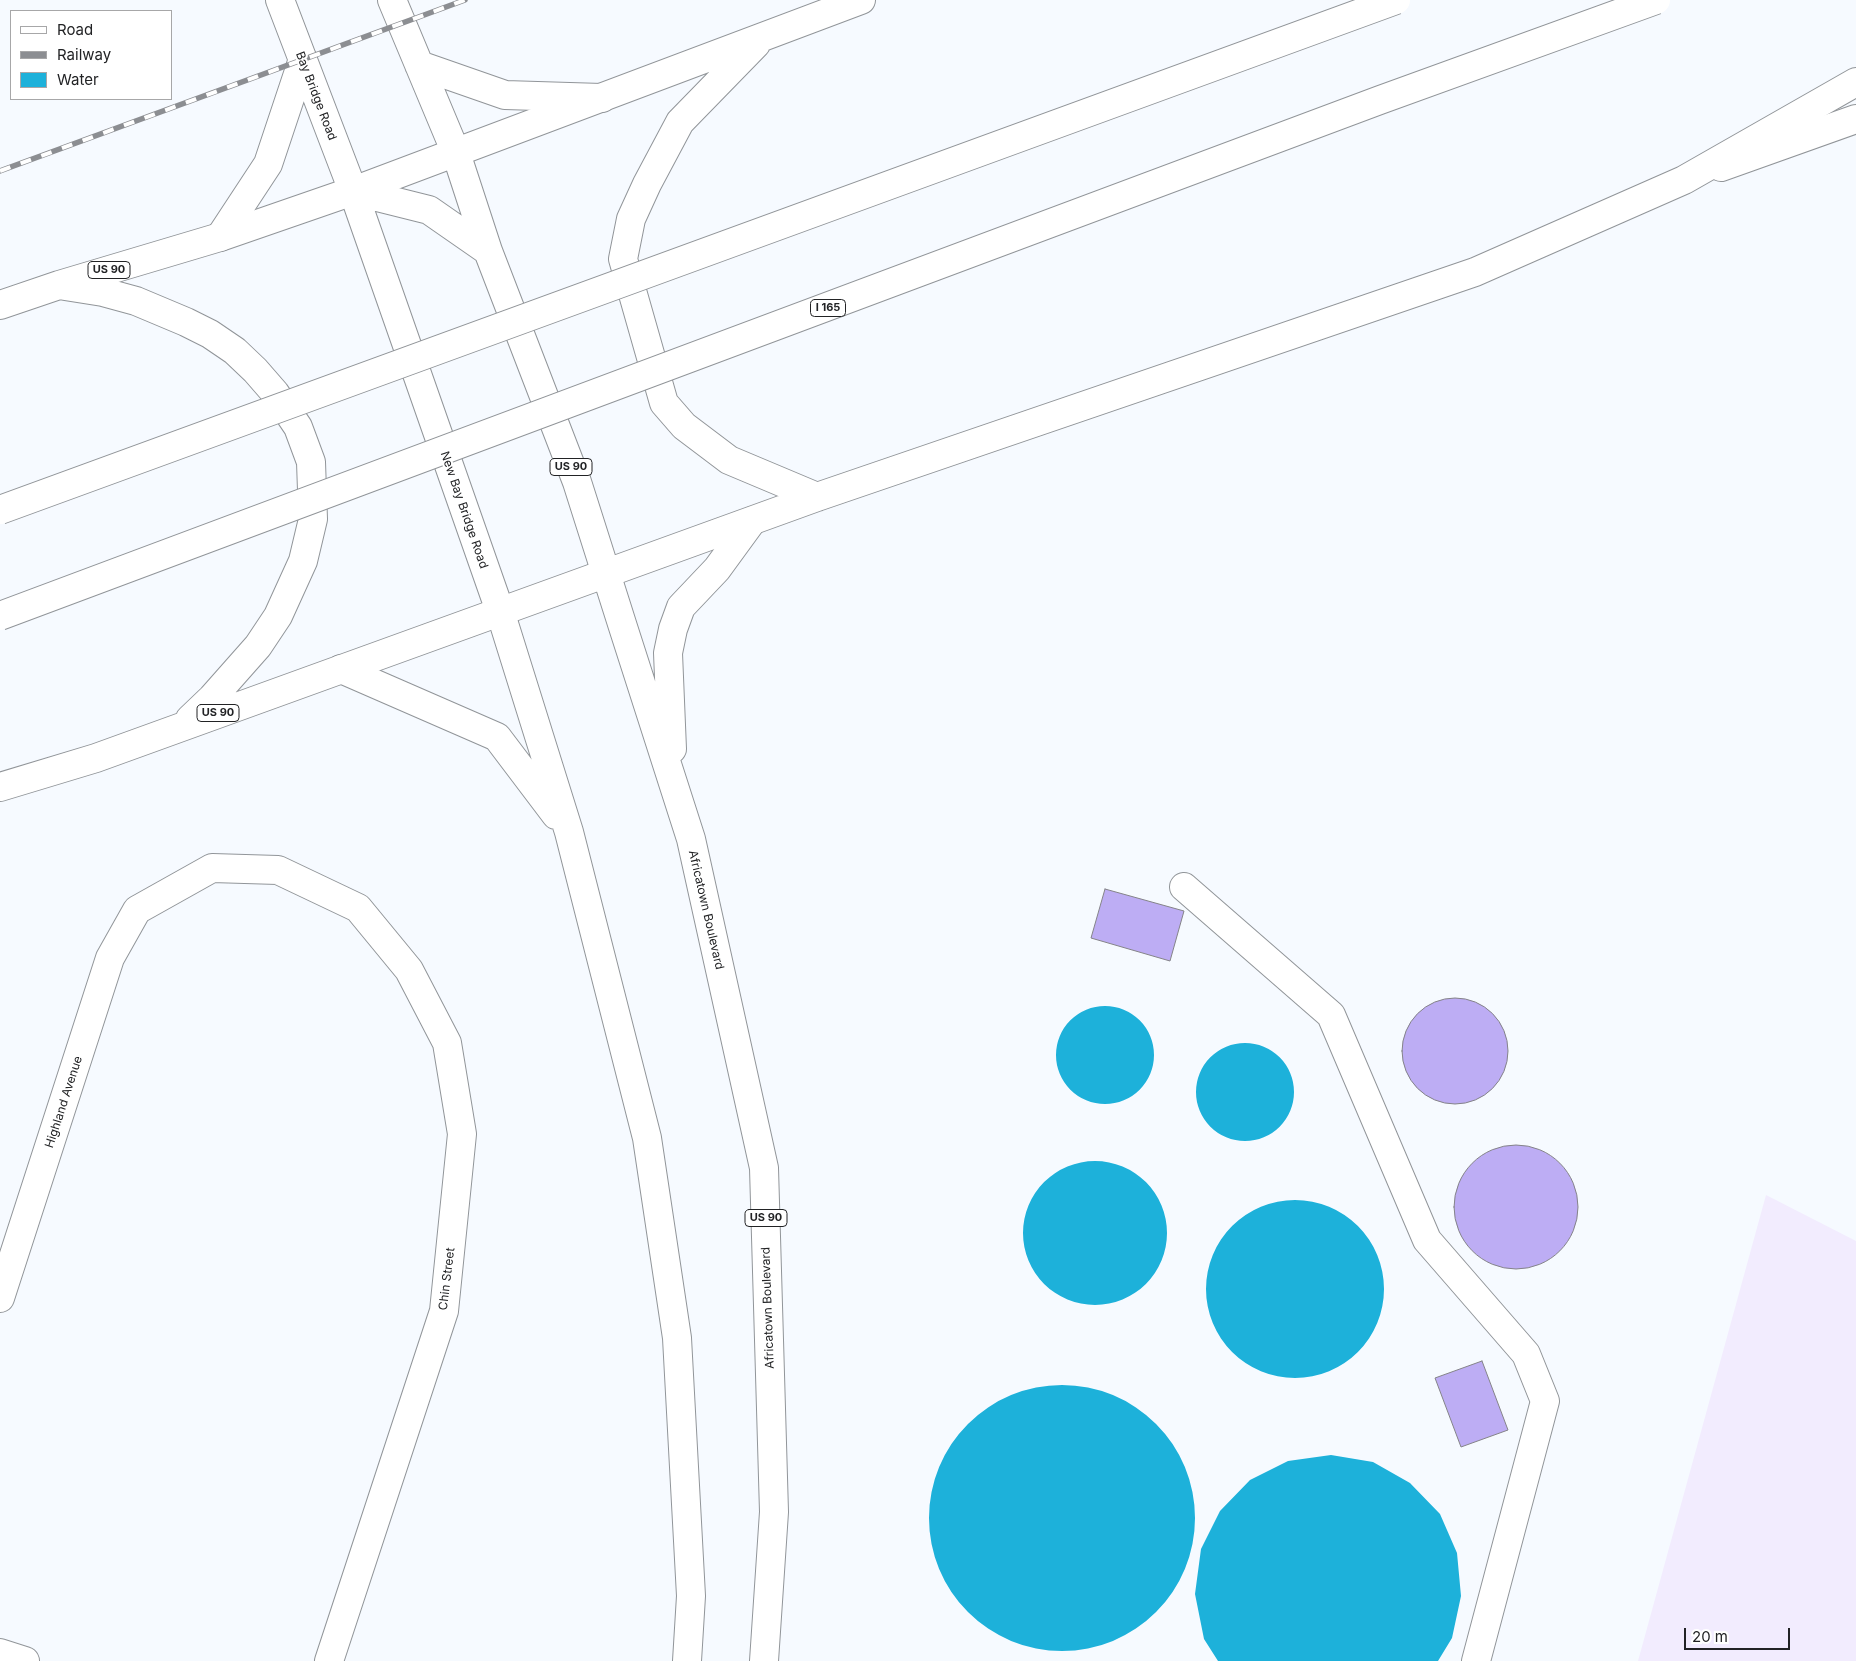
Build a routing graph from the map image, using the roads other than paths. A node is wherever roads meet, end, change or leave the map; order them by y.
1 (280, 0) edge
2 (392, 0) edge
3 (861, 0) edge
4 (1396, 0) edge
5 (1656, 0) edge
6 (762, 37) junction
7 (303, 59) junction
8 (419, 64) junction
9 (1856, 82) edge
10 (603, 98) junction
11 (1856, 119) edge
12 (456, 152) junction
13 (1684, 180) junction
14 (353, 191) junction
15 (220, 237) junction
16 (488, 251) junction
17 (59, 285) junction
18 (0, 305) edge
19 (817, 497) junction
20 (0, 510) edge
21 (752, 521) junction
22 (606, 574) junction
23 (500, 612) junction
24 (0, 616) edge
25 (341, 668) junction
26 (184, 725) junction
27 (674, 786) junction
28 (0, 787) edge
29 (569, 832) junction
30 (1184, 887) dead end
31 (358, 908) joint
32 (0, 1298) edge
33 (0, 1653) edge
34 (25, 1661) edge
35 (328, 1661) edge
36 (687, 1661) edge
37 (764, 1661) edge
38 (1476, 1661) edge

1 - 7 main road, Bay Bridge Road
2 - 8 main road
3 - 6 main road
4 - 20 main road, bridge
5 - 24 main road, I 165, bridge
6 - 10 main road
6 - 19 main road
7 - 14 main road, Bay Bridge Road
7 - 15 main road
8 - 10 main road
8 - 12 main road
9 - 13 main road
10 - 12 main road
11 - 13 main road
12 - 14 main road, US 90
12 - 16 main road, US 90
13 - 19 main road
14 - 15 main road, US 90
14 - 16 main road
14 - 23 main road, New Bay Bridge Road
15 - 17 main road, US 90
16 - 22 main road, US 90
17 - 18 main road, US 90
17 - 26 main road
19 - 21 main road
21 - 22 main road
21 - 27 main road
22 - 23 main road
22 - 27 main road, US 90
23 - 25 main road
23 - 29 main road, New Bay Bridge Road
25 - 26 main road, US 90
25 - 29 main road
26 - 28 main road, US 90
27 - 37 main road, Africatown Boulevard / US 90
29 - 36 main road
30 - 38 main road
31 - 32 main road, Highland Avenue
31 - 35 main road, Chin Street
33 - 34 main road

